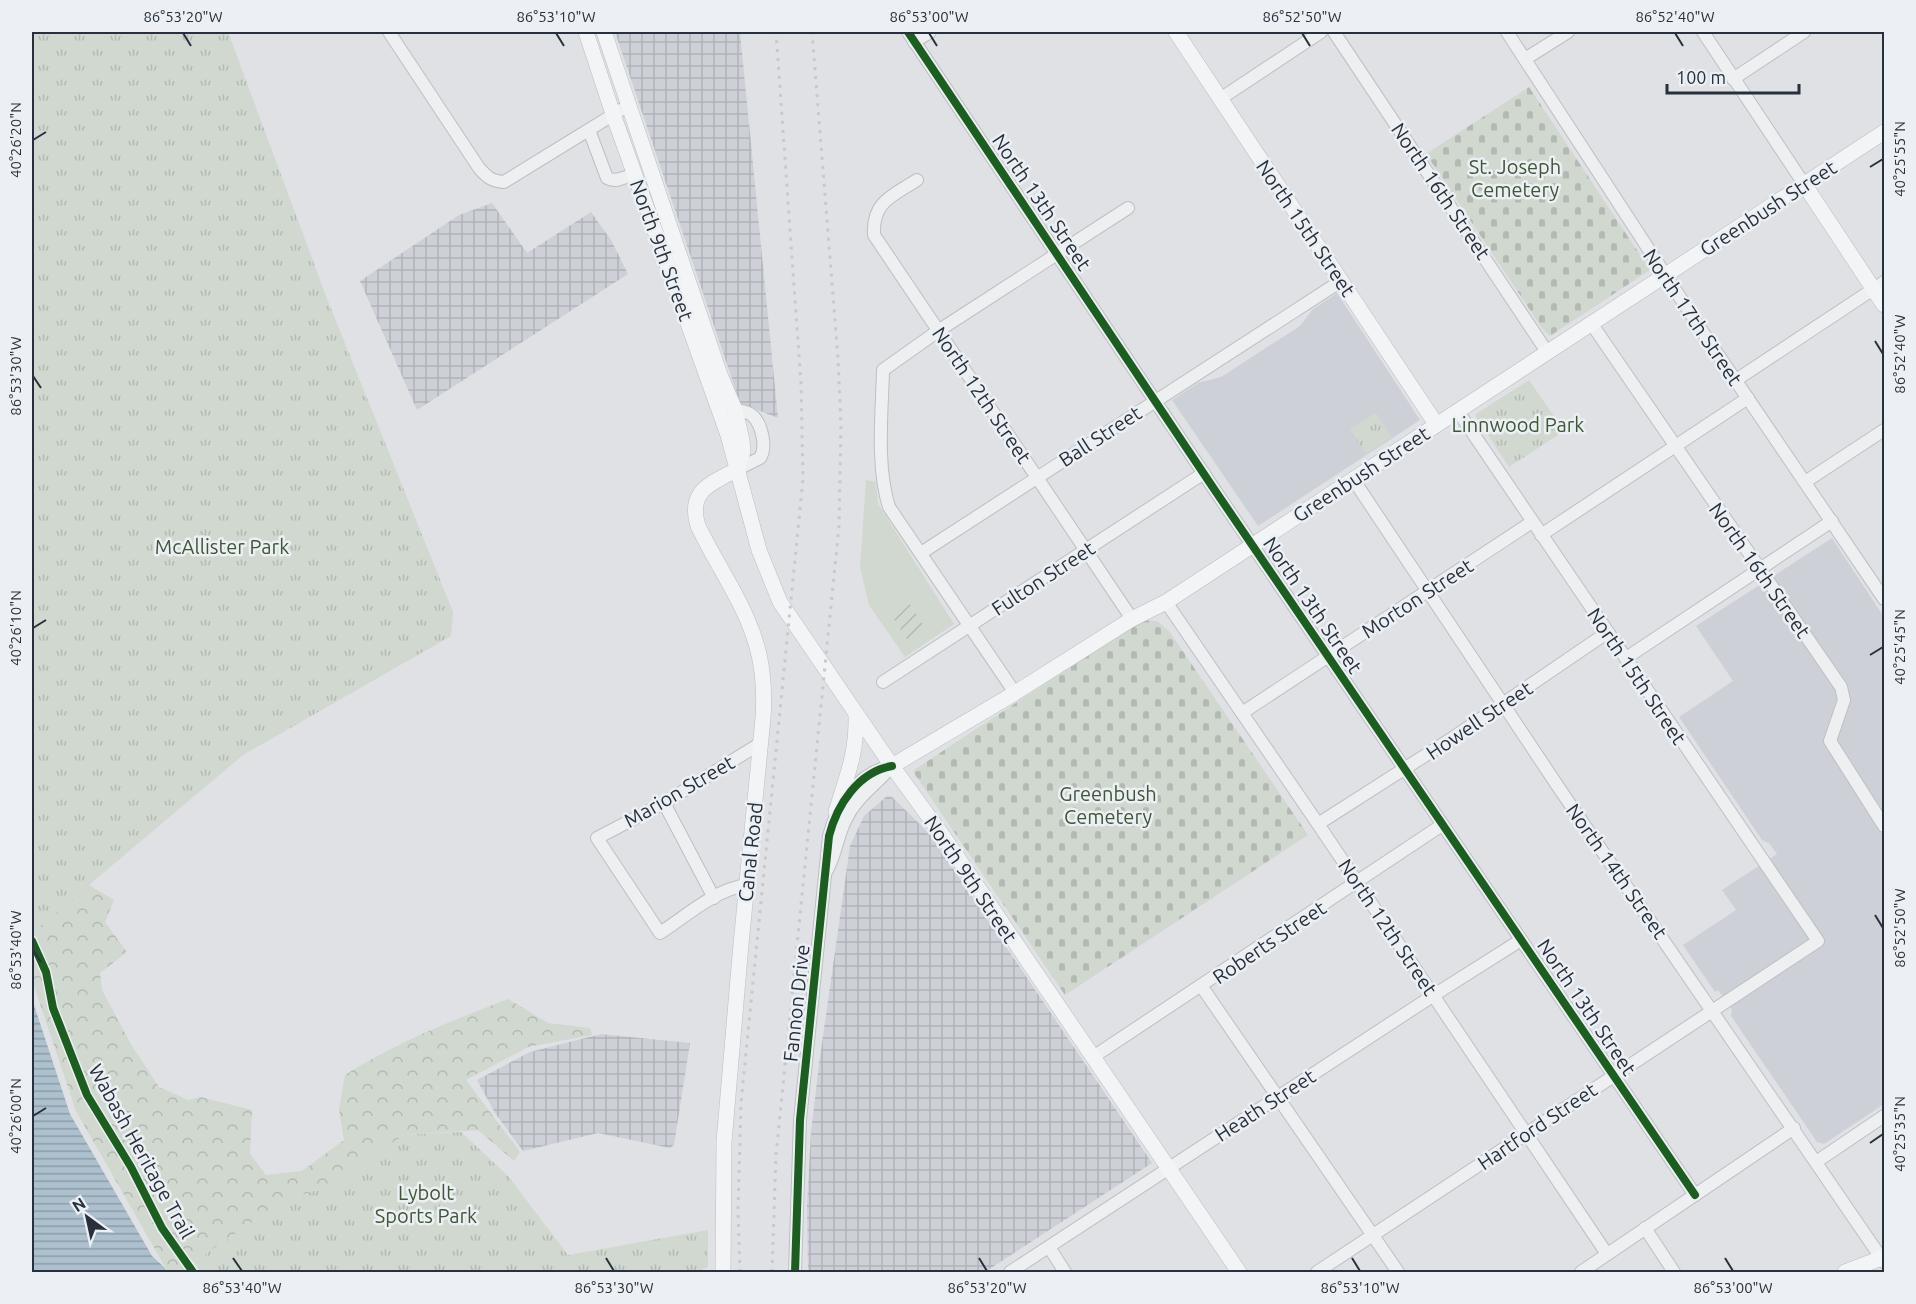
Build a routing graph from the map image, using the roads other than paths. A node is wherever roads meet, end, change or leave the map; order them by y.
1 (389, 32) edge
2 (586, 32) edge
3 (604, 32) edge
4 (930, 32) edge
5 (1176, 32) edge
6 (1321, 32) edge
7 (1334, 32) edge
8 (1507, 32) edge
9 (1568, 32) edge
10 (1703, 32) edge
11 (1804, 32) edge
12 (911, 37) edge
13 (1525, 59) junction
14 (1733, 79) junction
15 (1220, 99) junction
16 (629, 105) junction
17 (613, 114) junction
18 (589, 129) junction
19 (1884, 132) edge
20 (634, 174) junction
21 (917, 180) dead end
22 (1804, 184) junction
23 (1128, 208) dead end
24 (1056, 254) junction
25 (1665, 275) junction
26 (1341, 281) junction
27 (1879, 286) edge
28 (1884, 305) edge
29 (1591, 323) junction
30 (938, 331) junction
31 (1547, 352) junction
32 (1736, 380) junction
33 (1748, 398) junction
34 (1155, 400) junction
35 (1457, 410) junction
36 (1436, 424) junction
37 (1884, 430) edge
38 (1674, 447) junction
39 (738, 469) junction
40 (1204, 473) junction
41 (1038, 477) junction
42 (1353, 479) junction
43 (1805, 482) junction
44 (1832, 521) junction
45 (1532, 522) junction
46 (1541, 535) junction
47 (1252, 544) junction
48 (1086, 550) junction
49 (921, 553) junction
50 (1759, 569) junction
51 (1880, 583) edge
52 (1428, 591) junction
53 (1884, 598) edge
54 (1166, 602) junction
55 (1132, 619) junction
56 (970, 625) junction
57 (1608, 632) junction
58 (1328, 655) junction
59 (1626, 658) junction
60 (883, 682) dead end
61 (1015, 693) junction
62 (1503, 703) junction
63 (1242, 713) junction
64 (856, 714) junction
65 (760, 743) junction
66 (891, 766) junction
67 (1405, 769) junction
68 (664, 803) junction
69 (836, 812) junction
70 (1318, 824) junction
71 (1442, 825) junction
72 (1884, 826) edge
73 (826, 872) junction
74 (1357, 883) junction
75 (747, 885) junction
76 (714, 898) junction
77 (1521, 940) junction
78 (1818, 941) joint
79 (1202, 987) junction
80 (1434, 994) junction
81 (1713, 1010) junction
82 (1094, 1057) junction
83 (1613, 1075) junction
84 (1277, 1098) junction
85 (1884, 1116) edge
86 (1794, 1128) junction
87 (1527, 1133) junction
88 (1816, 1162) junction
89 (1168, 1168) junction
90 (1695, 1195) junction
91 (1645, 1228) junction
92 (1373, 1236) junction
93 (1049, 1247) junction
94 (1607, 1254) junction
95 (1884, 1259) edge
96 (723, 1272) edge
97 (795, 1272) edge
98 (1010, 1272) edge
99 (1065, 1272) edge
100 (1239, 1272) edge
101 (1317, 1272) edge
102 (1398, 1272) edge
103 (1581, 1272) edge
104 (1674, 1272) edge
105 (1845, 1272) edge

1 - 18 street
2 - 17 main road, North 9th Street
3 - 16 main road, North 9th Street
4 - 12 street
5 - 15 main road, North 15th Street
6 - 15 street
7 - 31 street, North 16th Street
8 - 13 street, North 17th Street
9 - 13 street
10 - 14 street
11 - 14 street
12 - 24 street, North 13th Street
13 - 25 street, North 17th Street
14 - 22 street
15 - 26 main road, North 15th Street
16 - 17 street
16 - 39 main road, North 9th Street
17 - 18 street
17 - 20 main road, North 9th Street
18 - 20 street
19 - 22 main road, Greenbush Street
20 - 39 main road, North 9th Street
21 - 30 street, North 12th Street
22 - 25 main road, Greenbush Street
22 - 27 main road
23 - 24 street
24 - 30 street
24 - 34 street, North 13th Street
25 - 29 main road, Greenbush Street
25 - 32 street, North 17th Street
26 - 34 street, Ball Street
26 - 36 main road, North 15th Street
27 - 28 main road
27 - 32 street
29 - 31 main road, Greenbush Street
29 - 38 street, North 16th Street
30 - 41 street, North 12th Street
30 - 49 street
31 - 35 main road, Greenbush Street
32 - 33 street, North 17th Street
33 - 38 street
33 - 43 street, North 17th Street
34 - 40 street, North 13th Street
34 - 41 street, Ball Street
35 - 36 main road, Greenbush Street
35 - 45 street, North 15th Street
36 - 42 main road, Greenbush Street
37 - 43 street
38 - 46 street
38 - 50 street, North 16th Street
39 - 64 main road, North 9th Street
39 - 65 main road, Canal Road
40 - 47 street, North 13th Street
40 - 48 street, Fulton Street
41 - 48 street, North 12th Street
41 - 49 street, Ball Street
42 - 47 main road, Greenbush Street
42 - 52 street, North 14th Street
43 - 44 street, North 17th Street
44 - 50 street
44 - 51 street, North 17th Street
45 - 46 street, North 15th Street
45 - 52 street, Morton Street
46 - 57 street, North 15th Street
47 - 54 main road, Greenbush Street
47 - 58 street, North 13th Street
48 - 55 street, North 12th Street
48 - 56 street, Fulton Street
49 - 56 street
50 - 59 street
50 - 72 street, North 16th Street
51 - 53 street, North 17th Street
52 - 58 street, Morton Street
52 - 62 street, North 14th Street
54 - 55 main road, Greenbush Street
54 - 63 street, North 12th Street
55 - 61 main road, Greenbush Street
56 - 60 street, Fulton Street
56 - 61 street
57 - 59 street, North 15th Street
57 - 62 street, Howell Street
58 - 63 street, Morton Street
58 - 67 street, North 13th Street
59 - 78 street, North 15th Street
61 - 66 main road, Greenbush Street
62 - 67 street, Howell Street
62 - 81 street, North 14th Street
63 - 70 street, North 12th Street
64 - 66 main road, North 9th Street
64 - 69 main road
65 - 68 street, Marion Street
65 - 75 main road, Canal Road
66 - 69 street, Fannon Drive
66 - 73 street, Fannon Drive
66 - 82 main road, North 9th Street
67 - 70 street, Howell Street
67 - 71 street, North 13th Street
68 - 76 street
68 - 76 street, Marion Street
69 - 73 street, Fannon Drive
70 - 74 street, North 12th Street
71 - 74 street, Roberts Street
71 - 77 street, North 13th Street
73 - 97 street, Fannon Drive
74 - 79 street, Roberts Street
74 - 80 street, North 12th Street
75 - 76 street
75 - 96 main road, Canal Road
77 - 80 street, Heath Street
77 - 83 street, North 13th Street
78 - 81 street, Hartford Street
79 - 82 street, Roberts Street
79 - 84 street
80 - 84 street, Heath Street
80 - 87 street, North 12th Street
81 - 83 street, Hartford Street
81 - 86 street, North 14th Street
82 - 89 main road, North 9th Street
83 - 87 street, Hartford Street
83 - 90 street, North 13th Street
84 - 89 street, Heath Street
84 - 92 street
85 - 88 street
86 - 88 street, North 14th Street
86 - 90 street
87 - 92 street, Hartford Street
87 - 94 street, North 12th Street
88 - 95 street, North 14th Street
89 - 93 street, Heath Street
89 - 100 main road, North 9th Street
90 - 91 street
91 - 94 street
91 - 104 street
92 - 101 street, Hartford Street
92 - 102 street
93 - 98 street, Heath Street
93 - 99 street
94 - 103 street
95 - 105 main road

